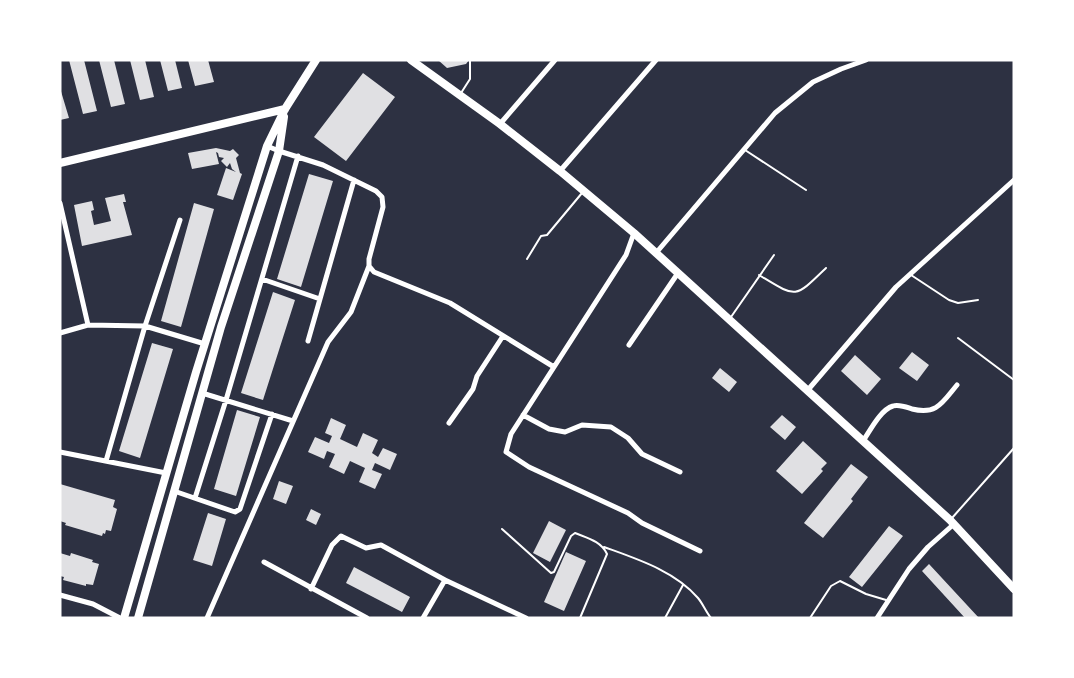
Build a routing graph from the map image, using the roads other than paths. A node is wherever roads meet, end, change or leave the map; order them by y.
1 (316, 60) edge
2 (411, 60) edge
3 (470, 60) edge
4 (555, 60) edge
5 (656, 60) edge
6 (866, 60) edge
7 (460, 96) junction
8 (285, 110) junction
9 (500, 124) junction
10 (267, 146) junction
11 (745, 150) junction
12 (279, 152) junction
13 (298, 156) junction
14 (60, 163) edge
15 (560, 171) junction
16 (354, 180) junction
17 (1014, 180) edge
18 (806, 190) dead end
19 (584, 191) junction
20 (60, 203) edge
21 (180, 220) dead end
22 (634, 233) junction
23 (656, 253) junction
24 (774, 255) dead end
25 (527, 259) dead end
26 (369, 266) junction
27 (826, 268) dead end
28 (678, 273) junction
29 (759, 275) junction
30 (911, 275) junction
31 (262, 279) junction
32 (320, 299) junction
33 (978, 300) dead end
34 (729, 320) junction
35 (88, 325) junction
36 (146, 326) junction
37 (60, 333) edge
38 (503, 336) junction
39 (958, 338) dead end
40 (308, 341) dead end
41 (205, 344) junction
42 (629, 345) dead end
43 (554, 367) junction
44 (1014, 372) edge
45 (1010, 376) junction
46 (1014, 380) edge
47 (957, 385) dead end
48 (807, 391) junction
49 (202, 393) junction
50 (226, 400) junction
51 (272, 414) junction
52 (523, 415) junction
53 (293, 421) junction
54 (449, 423) dead end
55 (863, 441) junction
56 (1014, 448) edge
57 (60, 452) edge
58 (106, 461) junction
59 (680, 472) dead end
60 (166, 473) junction
61 (174, 491) junction
62 (195, 498) junction
63 (952, 522) junction
64 (502, 529) dead end
65 (604, 547) junction
66 (700, 551) dead end
67 (264, 562) dead end
68 (445, 580) junction
69 (683, 585) junction
70 (1013, 587) edge
71 (311, 589) junction
72 (60, 595) edge
73 (889, 601) junction
74 (122, 618) edge
75 (138, 618) edge
76 (207, 618) edge
77 (367, 618) edge
78 (423, 618) edge
79 (526, 618) edge
80 (580, 618) edge
81 (665, 618) edge
82 (711, 618) edge
83 (810, 618) edge
84 (877, 618) edge

1 - 8 main road
2 - 7 main road
3 - 7 lane
4 - 9 street
5 - 15 street
6 - 11 street
7 - 9 main road
8 - 10 main road
8 - 12 main road
8 - 14 main road
9 - 15 main road
10 - 12 street
10 - 41 main road
11 - 18 lane
11 - 23 street
12 - 13 street
12 - 49 main road
13 - 16 street
13 - 31 street
15 - 19 main road
16 - 26 street
16 - 32 street
17 - 30 street
19 - 22 main road
19 - 25 lane
20 - 35 street
21 - 36 street
22 - 23 main road
22 - 43 street
23 - 28 main road
24 - 29 lane
26 - 38 street
26 - 53 street
27 - 29 lane
28 - 34 main road
28 - 42 street
29 - 34 lane
30 - 33 lane
30 - 48 street
31 - 32 street
31 - 50 street
32 - 40 street
34 - 48 main road
35 - 36 street
35 - 37 street
36 - 41 street
36 - 58 street
38 - 43 street
38 - 54 street
39 - 45 lane
41 - 60 main road
43 - 52 street
44 - 45 lane
45 - 46 lane
47 - 55 street
48 - 55 main road
49 - 50 street
49 - 61 main road
50 - 51 street
50 - 62 street
51 - 53 street
51 - 62 street
52 - 59 street
52 - 66 street
53 - 76 street
55 - 63 main road
56 - 63 lane
57 - 58 street
58 - 60 street
60 - 74 main road
61 - 62 street
61 - 75 main road
63 - 70 main road
63 - 73 street
64 - 65 lane
65 - 69 lane
65 - 80 lane
67 - 71 street
68 - 71 street
68 - 78 street
68 - 79 street
69 - 81 lane
69 - 82 lane
71 - 77 street
72 - 74 street
73 - 83 lane
73 - 84 street

